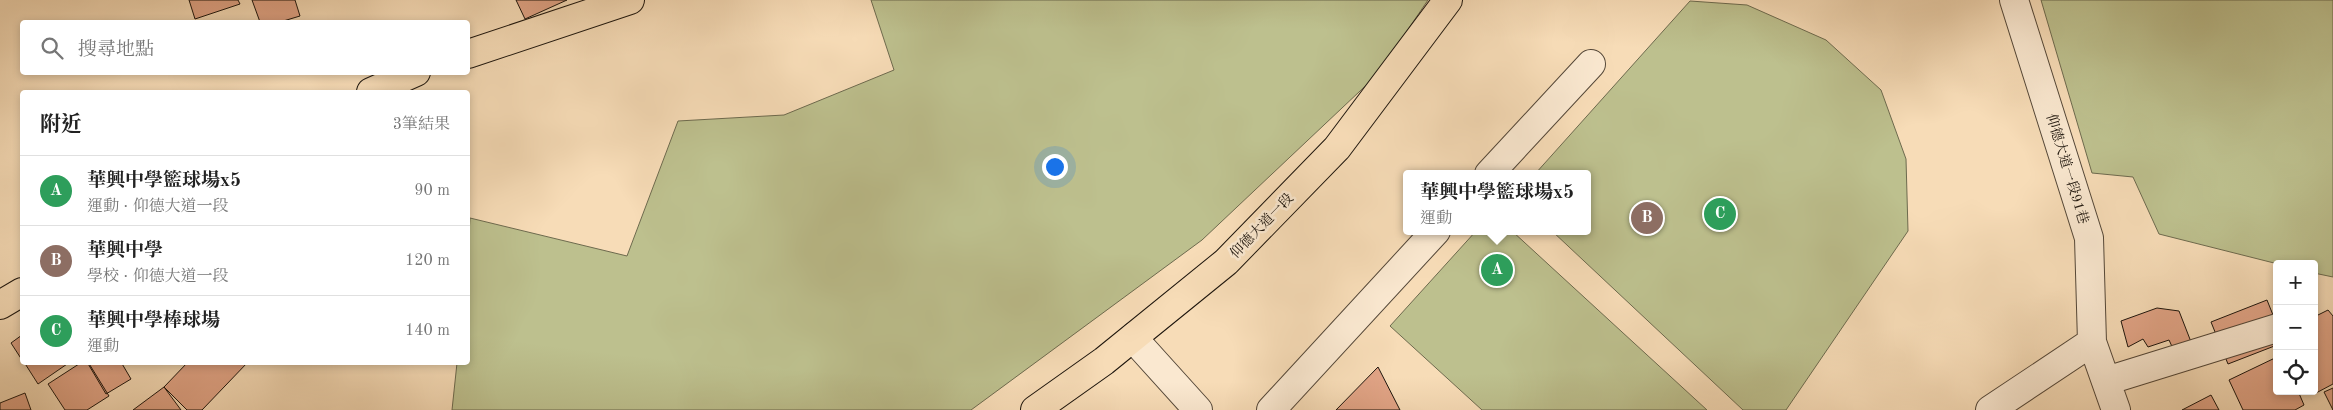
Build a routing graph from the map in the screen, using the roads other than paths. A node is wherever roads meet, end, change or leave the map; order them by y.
1 (630, 0) edge
2 (1448, 0) edge
3 (2014, 0) edge
4 (470, 53) edge
5 (1591, 64) dead end
6 (409, 75) edge
7 (376, 90) edge
8 (1493, 170) edge
9 (1432, 235) edge
10 (20, 293) edge
11 (0, 305) edge
12 (2273, 329) edge
13 (1135, 336) junction
14 (2092, 342) junction
15 (2106, 381) junction
16 (1035, 410) edge
17 (1198, 410) edge
18 (1271, 410) edge
19 (1990, 410) edge
20 (2116, 410) edge

1 - 4 main road
2 - 13 main road, 仰德大道一段
3 - 14 lane, 仰德大道一段91巷
5 - 8 lane
6 - 7 main road
9 - 18 lane
10 - 11 main road
12 - 15 lane
13 - 16 main road, 仰德大道一段
13 - 17 lane
14 - 15 lane, 仰德大道一段91巷
14 - 19 lane
15 - 20 lane, 仰德大道一段91巷

